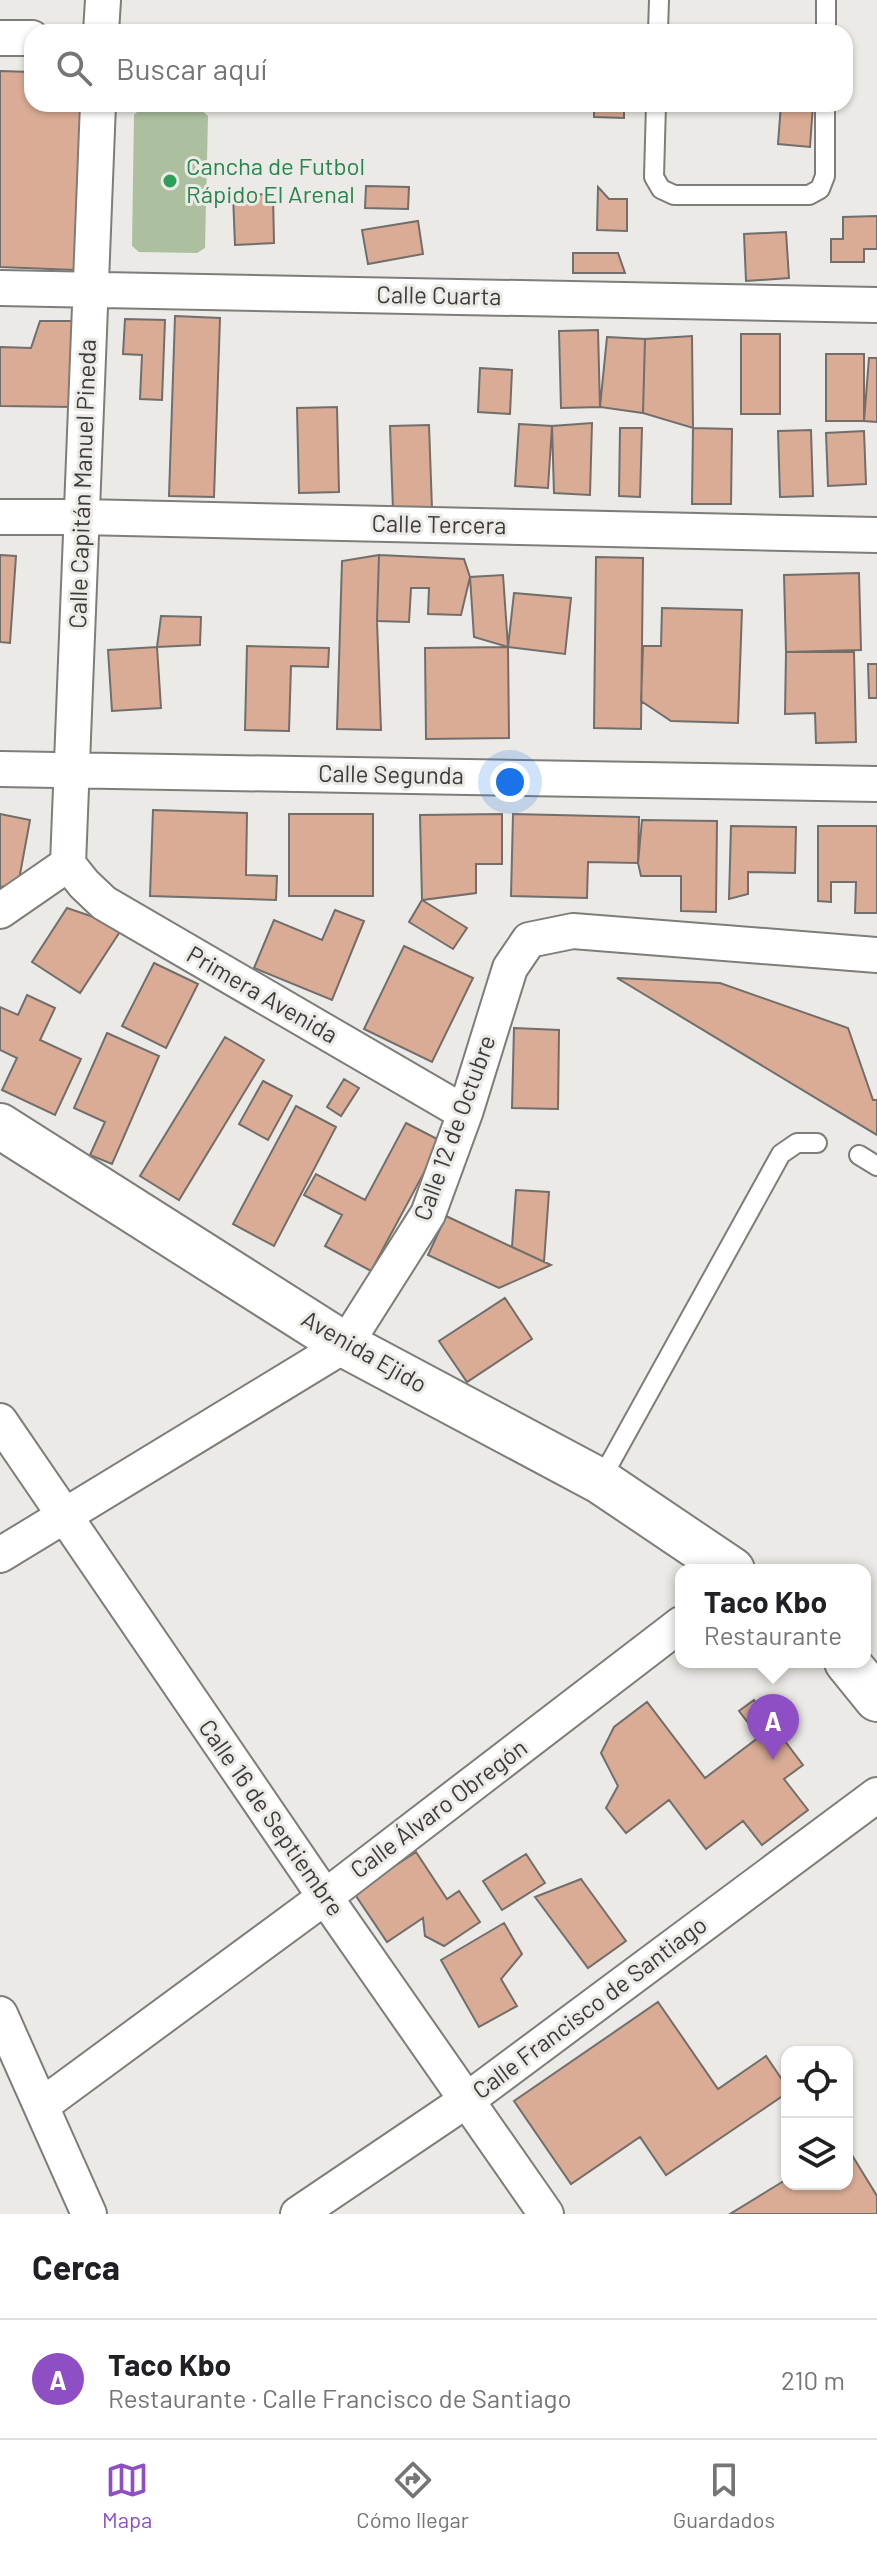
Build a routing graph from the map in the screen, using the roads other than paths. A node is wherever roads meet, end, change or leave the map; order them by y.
1 (103, 0) edge
2 (659, 0) edge
3 (826, 0) edge
4 (102, 24) edge
5 (658, 24) edge
6 (826, 24) edge
7 (0, 38) edge
8 (24, 38) edge
9 (98, 112) edge
10 (656, 112) edge
11 (825, 112) edge
12 (0, 288) edge
13 (91, 289) junction
14 (877, 305) edge
15 (0, 517) edge
16 (82, 517) junction
17 (877, 535) edge
18 (0, 769) edge
19 (72, 770) junction
20 (877, 784) edge
21 (68, 864) junction
22 (0, 911) edge
23 (877, 955) edge
24 (465, 1113) junction
25 (0, 1126) edge
26 (817, 1143) dead end
27 (859, 1155) dead end
28 (877, 1166) edge
29 (345, 1345) junction
30 (0, 1421) edge
31 (600, 1481) junction
32 (63, 1516) junction
33 (0, 1555) edge
34 (723, 1564) edge
35 (675, 1629) edge
36 (852, 1668) edge
37 (877, 1699) edge
38 (877, 1795) edge
39 (325, 1897) junction
40 (0, 2014) edge
41 (467, 2100) junction
42 (41, 2106) junction
43 (89, 2214) edge
44 (298, 2214) edge
45 (546, 2214) edge

1 - 4 street
2 - 5 lane
3 - 6 lane
7 - 8 street
9 - 13 street, Calle Capitán Manuel Pineda
10 - 11 lane
12 - 13 street, Calle Cuarta
13 - 14 street, Calle Cuarta
13 - 16 street, Calle Capitán Manuel Pineda
15 - 16 street, Calle Tercera
16 - 17 street, Calle Tercera
16 - 19 street, Calle Capitán Manuel Pineda
18 - 19 street, Calle Segunda
19 - 20 street, Calle Segunda
19 - 21 street, Calle Capitán Manuel Pineda
21 - 22 street
21 - 24 street, Primera Avenida
23 - 24 street, Calle 12 de Octubre
24 - 29 street, Calle 12 de Octubre
25 - 29 street, Avenida Ejido
26 - 31 lane
27 - 28 lane
29 - 31 street, Avenida Ejido
29 - 32 street, Calle 12 de Octubre
30 - 32 street, Calle 16 de Septiembre
31 - 34 street, Avenida Ejido
32 - 33 street, Calle 12 de Octubre
32 - 39 street, Calle 16 de Septiembre
35 - 39 street, Calle Álvaro Obregón
36 - 37 street
38 - 41 street, Calle Francisco de Santiago
39 - 41 street, Calle 16 de Septiembre
39 - 42 street, Calle Álvaro Obregón
40 - 42 street
41 - 44 street, Calle Francisco de Santiago
41 - 45 street, Calle 16 de Septiembre
42 - 43 street

